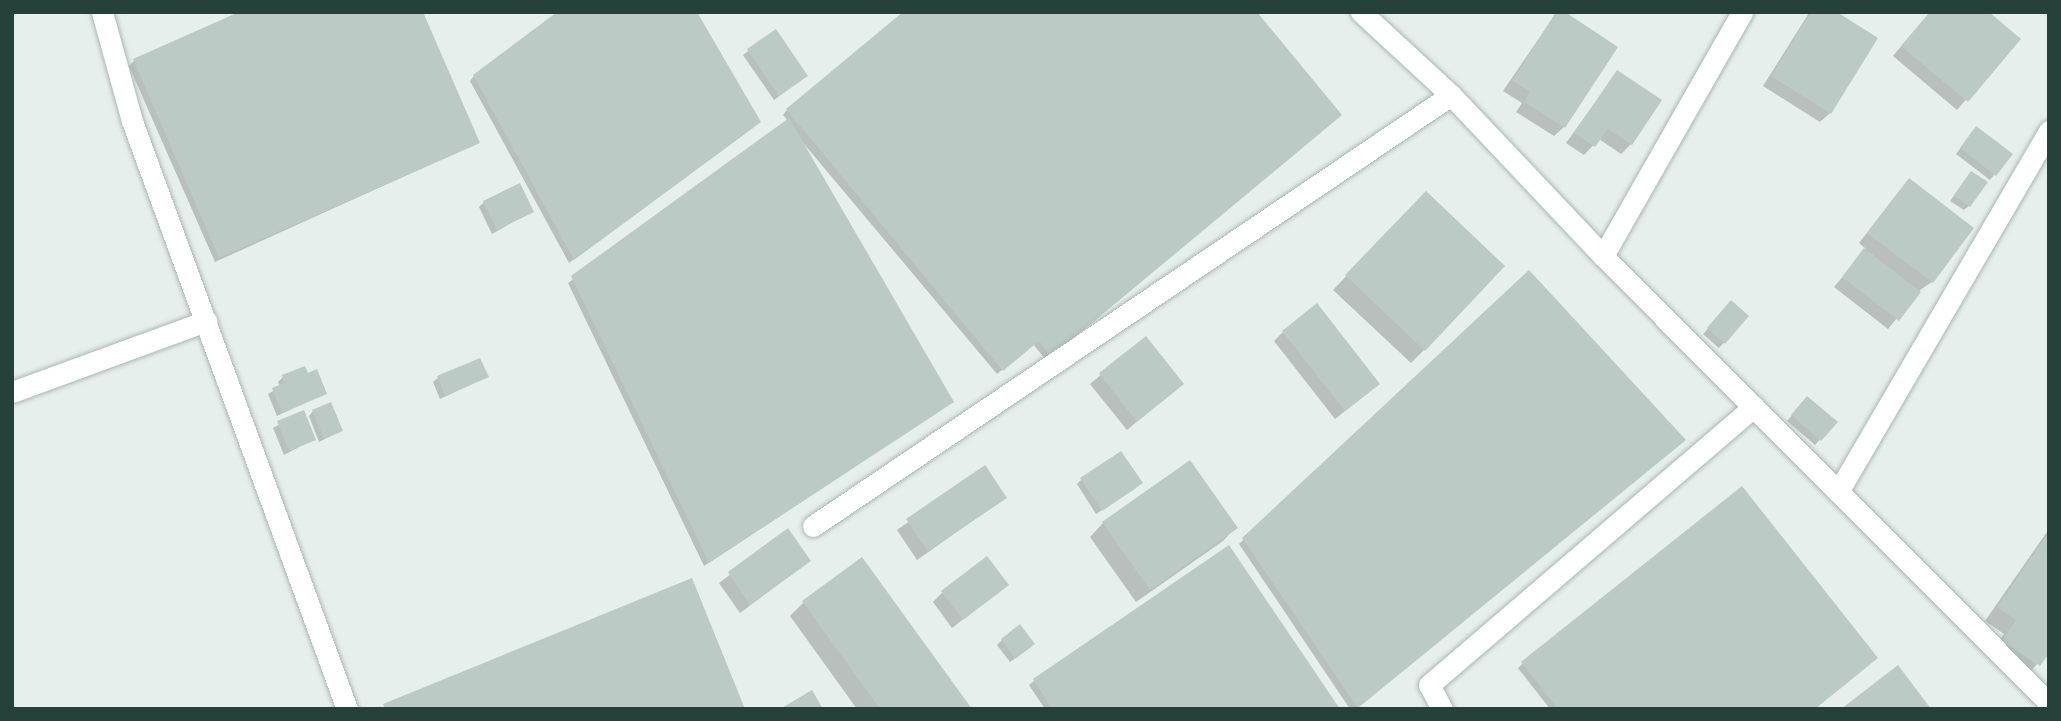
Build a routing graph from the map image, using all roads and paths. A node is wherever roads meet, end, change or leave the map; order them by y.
1 (102, 12) edge
2 (1361, 12) edge
3 (1742, 12) edge
4 (1451, 95) junction
5 (2049, 131) edge
6 (1602, 256) junction
7 (206, 321) junction
8 (12, 392) edge
9 (1754, 406) junction
10 (1838, 492) junction
11 (813, 526) dead end
12 (2049, 703) edge
13 (347, 709) edge
14 (1442, 709) edge

1 - 7 street
2 - 4 street
3 - 6 street
4 - 6 street
4 - 11 street
5 - 10 street
6 - 9 street
7 - 8 street
7 - 13 street
9 - 10 street
9 - 14 street
10 - 12 street

